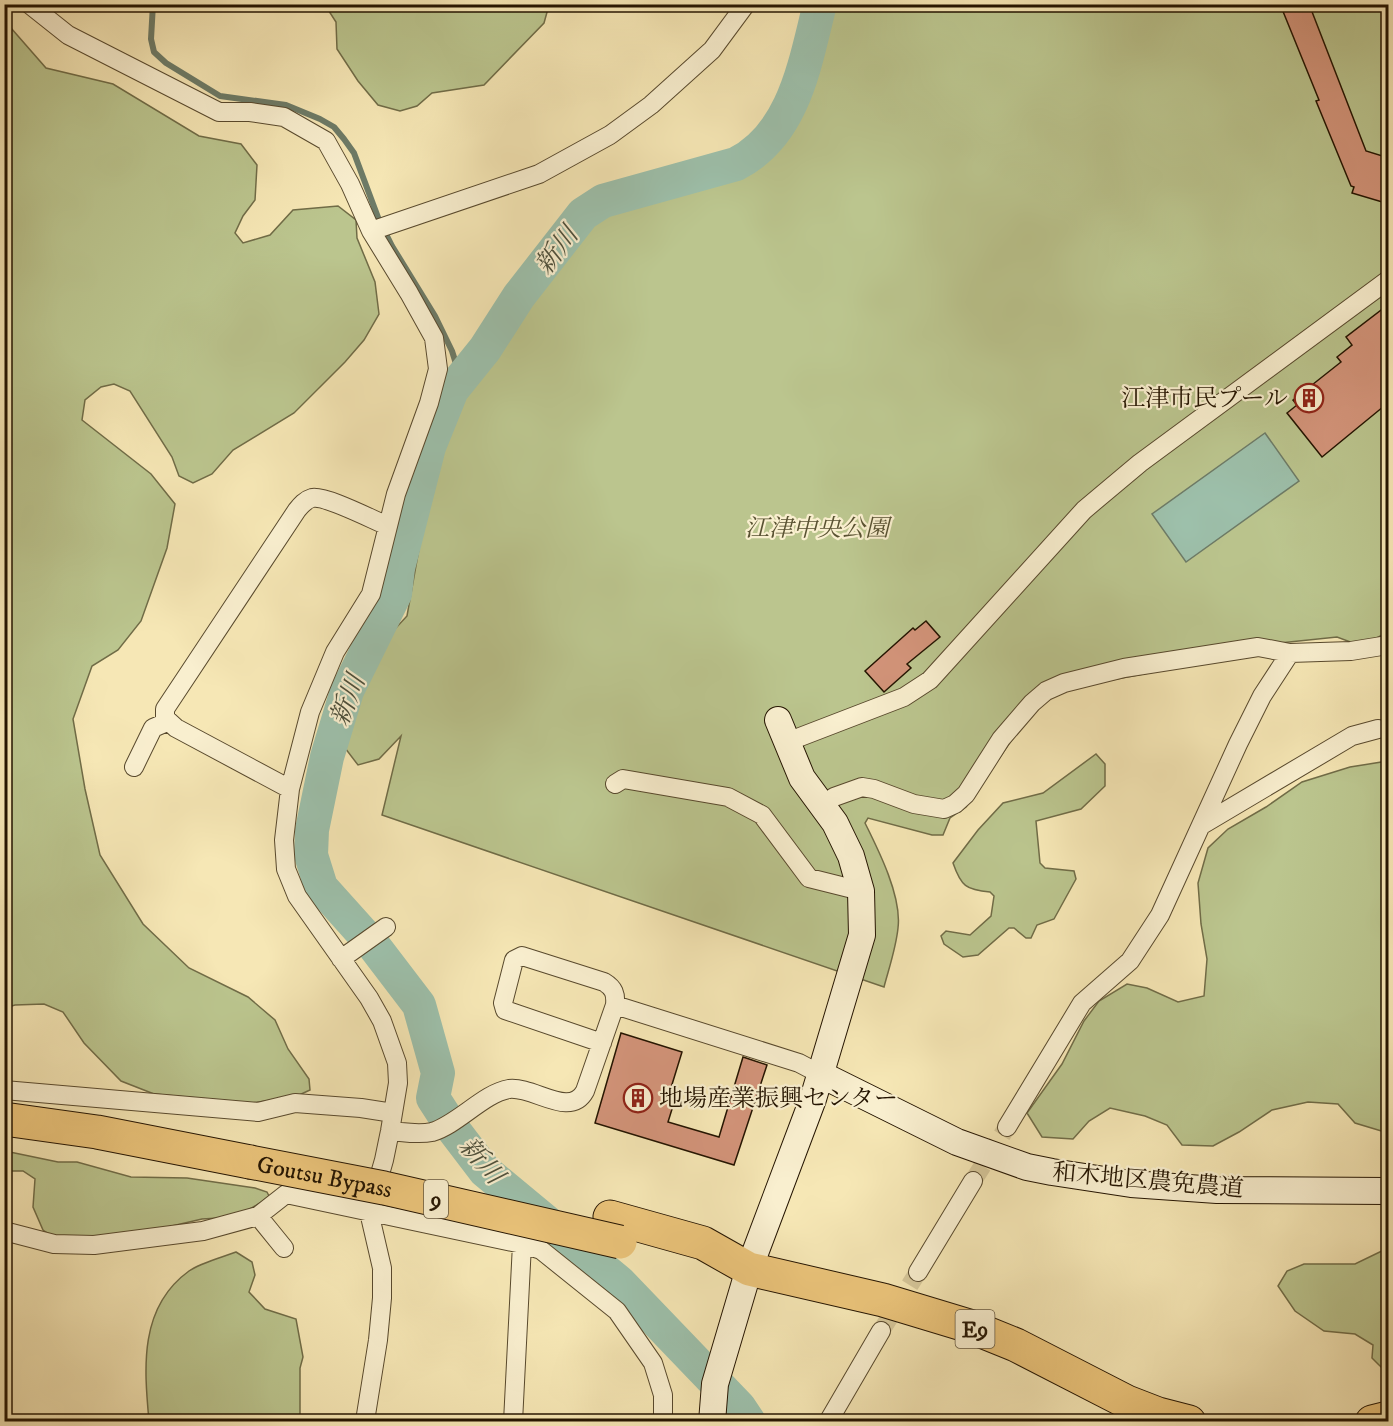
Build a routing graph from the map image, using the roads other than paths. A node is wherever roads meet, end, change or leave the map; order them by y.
1 (29, 4) edge
2 (746, 4) edge
3 (371, 231) junction
4 (1389, 280) edge
5 (388, 526) junction
6 (1389, 645) edge
7 (1290, 653) junction
8 (167, 722) junction
9 (1378, 729) dead end
10 (782, 731) joint
11 (134, 767) dead end
12 (615, 784) dead end
13 (290, 789) junction
14 (823, 806) junction
15 (1202, 825) junction
16 (861, 891) junction
17 (381, 930) dead end
18 (348, 954) junction
19 (615, 1005) junction
20 (602, 1043) junction
21 (820, 1074) junction
22 (4, 1090) edge
23 (4, 1119) edge
24 (391, 1122) junction
25 (1007, 1127) tunnel mouth
26 (973, 1181) tunnel mouth
27 (1389, 1191) edge
28 (369, 1212) junction
29 (258, 1216) junction
30 (4, 1231) edge
31 (522, 1244) junction
32 (284, 1248) dead end
33 (749, 1269) junction
34 (918, 1272) tunnel mouth
35 (881, 1331) tunnel mouth
36 (1389, 1418) edge
37 (712, 1420) edge
38 (366, 1421) edge
39 (513, 1422) edge
40 (663, 1422) edge
41 (828, 1422) edge
42 (1189, 1422) edge
43 (1372, 1422) edge

1 - 3 street
2 - 3 street
3 - 5 street
4 - 10 street
5 - 8 street
5 - 13 street
6 - 7 street
7 - 14 street
7 - 15 street
8 - 11 street
8 - 13 street
9 - 15 street
10 - 14 street
12 - 16 street
13 - 18 street
14 - 16 street
15 - 25 street
16 - 21 street
17 - 18 street
18 - 24 street
19 - 20 street
19 - 20 street
19 - 21 street
20 - 24 street
21 - 27 street, 和木地区農免農道
21 - 33 street
22 - 24 street
23 - 33 highway, Goutsu Bypass / 9, bridge
24 - 28 street
26 - 34 street
28 - 29 street
28 - 31 street
28 - 38 street
29 - 30 street
29 - 32 street
31 - 39 street
31 - 40 street
33 - 37 street
33 - 42 highway, E9
35 - 41 street
36 - 43 highway

